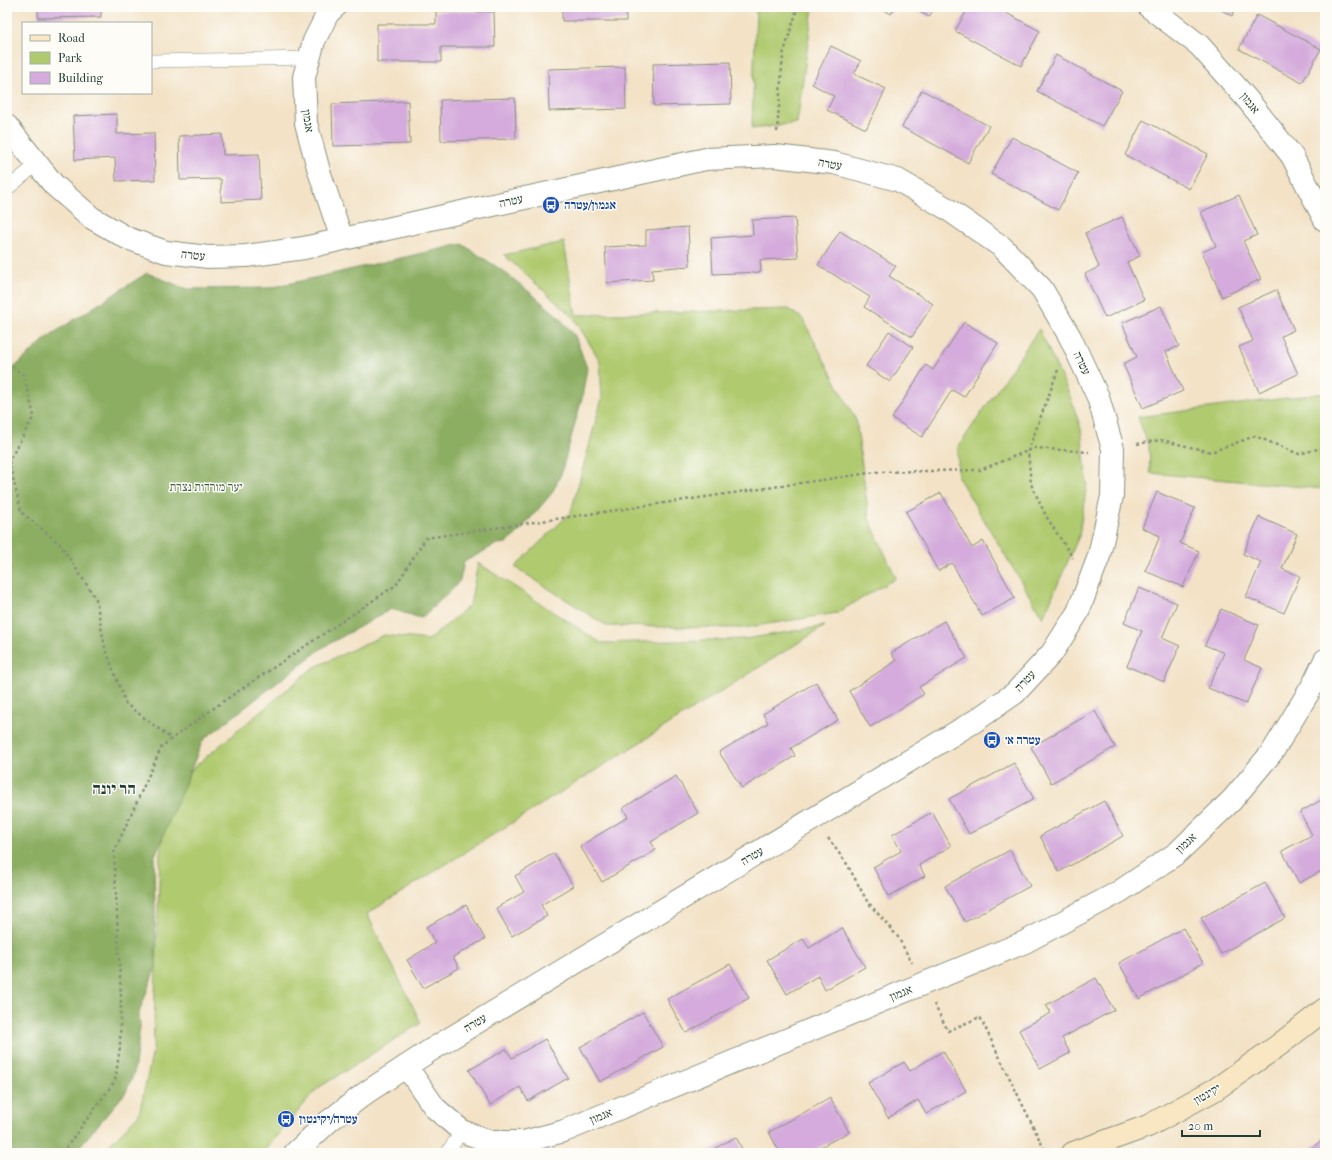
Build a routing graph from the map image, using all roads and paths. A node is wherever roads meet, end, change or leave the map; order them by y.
1 (336, 7) edge
2 (795, 7) edge
3 (1149, 7) edge
4 (309, 58) junction
5 (152, 61) edge
6 (7, 126) edge
7 (775, 156) junction
8 (37, 164) junction
9 (7, 189) edge
10 (1325, 220) edge
11 (342, 239) junction
12 (1070, 337) junction
13 (7, 363) edge
14 (1325, 447) edge
15 (1113, 449) junction
16 (1028, 451) junction
17 (1089, 582) junction
18 (1325, 660) edge
19 (172, 738) junction
20 (1325, 1008) edge
21 (406, 1066) junction
22 (462, 1131) junction
23 (62, 1153) edge
24 (295, 1153) edge
25 (447, 1153) edge
26 (1073, 1153) edge

1 - 4 street, אגמון
2 - 7 path
3 - 10 street, אגמון
4 - 5 lane
4 - 11 street, אגמון
6 - 8 street, עטרה
7 - 11 street, עטרה
7 - 12 street, עטרה
8 - 9 lane
8 - 11 street, עטרה
12 - 15 street, עטרה
12 - 16 path
13 - 19 path
14 - 15 path
15 - 16 path
15 - 17 street, עטרה
16 - 17 path
16 - 19 path
17 - 21 street, עטרה
18 - 22 street, אגמון
19 - 23 path
20 - 26 street, יקינטון
21 - 22 street, אגמון
21 - 24 street, עטרה
22 - 25 lane

